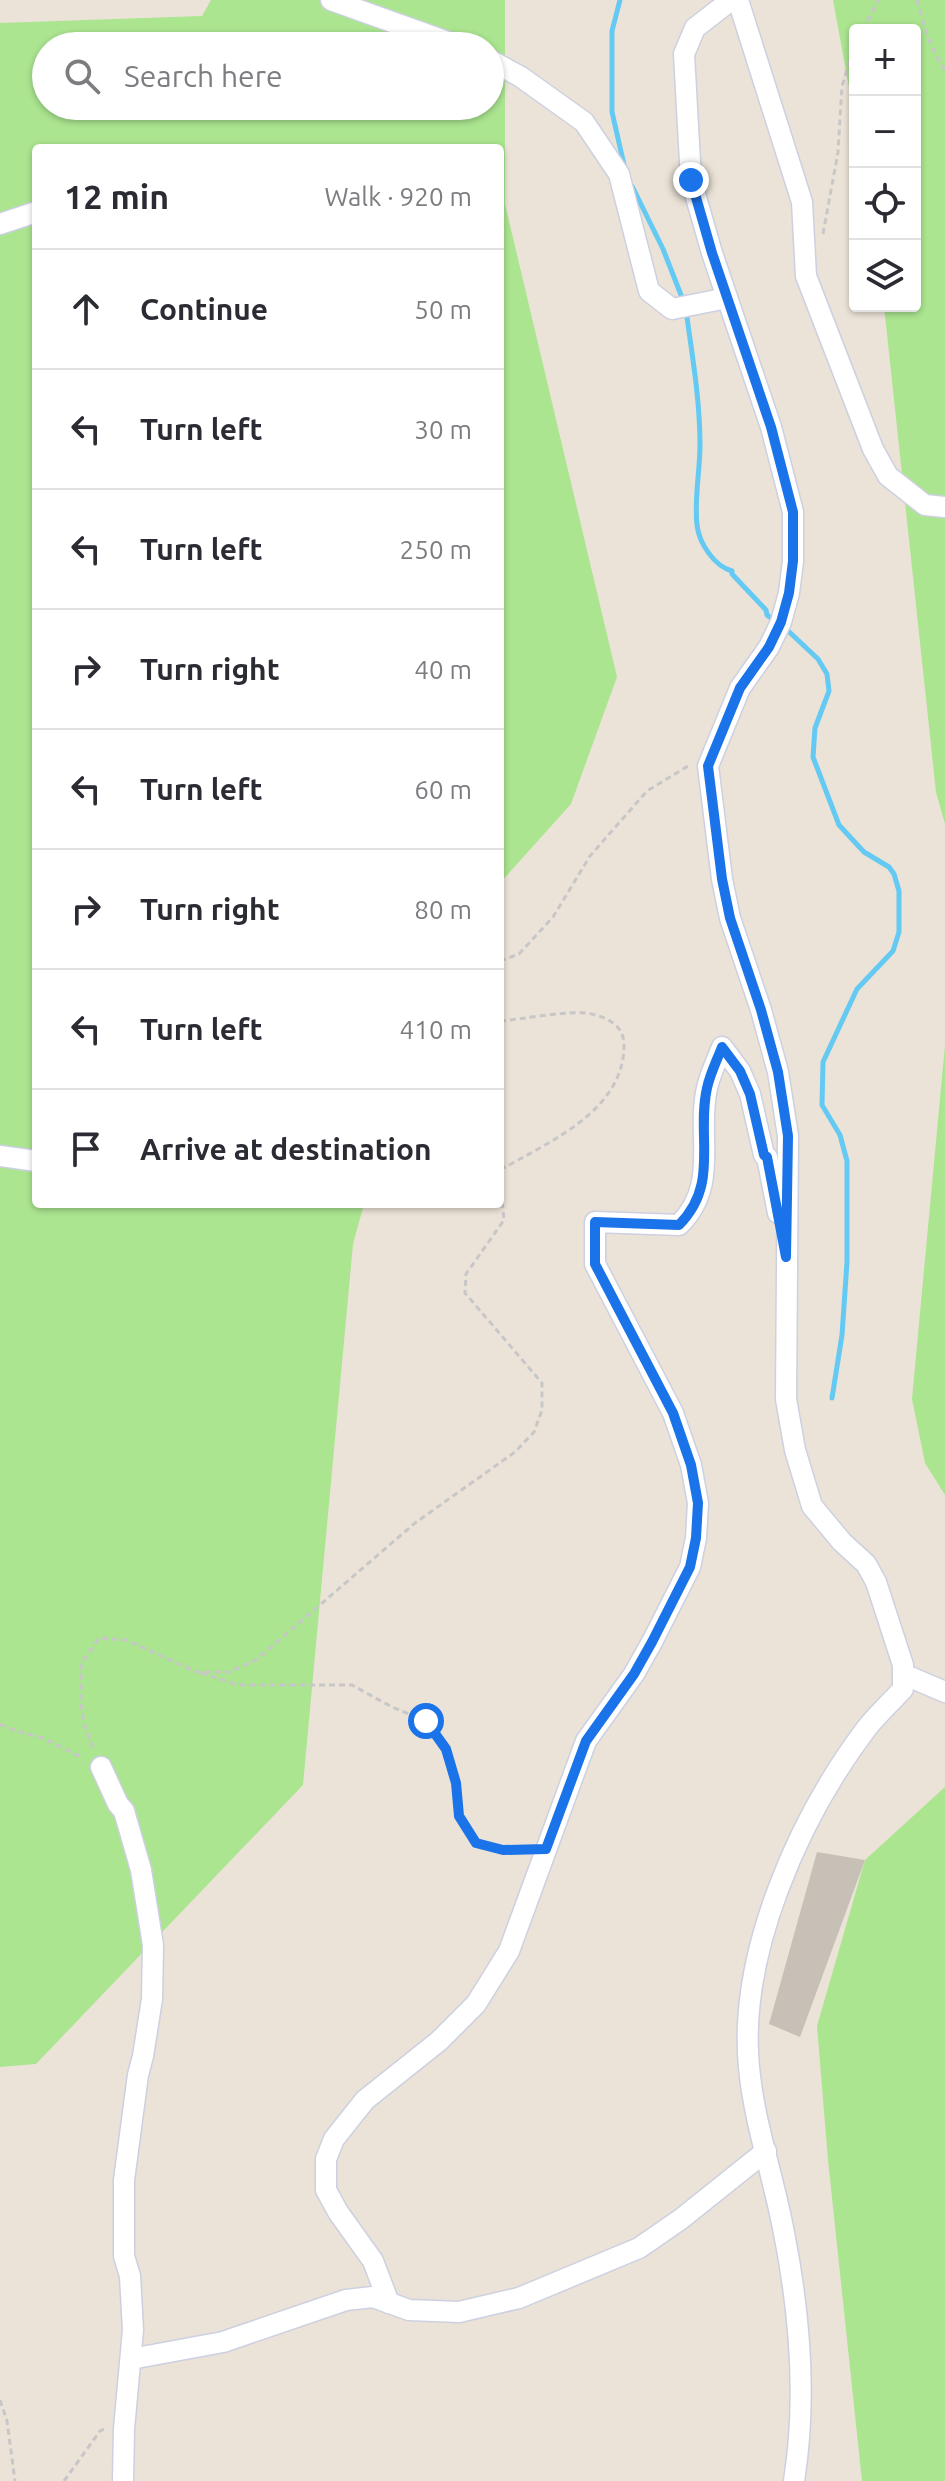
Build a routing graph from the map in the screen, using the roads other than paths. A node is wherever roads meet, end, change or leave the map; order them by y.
1 (331, 0) edge
2 (731, 0) edge
3 (738, 0) edge
4 (420, 32) edge
5 (504, 68) edge
6 (32, 213) edge
7 (0, 224) edge
8 (727, 298) junction
9 (945, 507) edge
10 (0, 1156) edge
11 (32, 1160) edge
12 (786, 1257) junction
13 (903, 1674) junction
14 (945, 1692) edge
15 (101, 1767) road end
16 (766, 2151) junction
17 (389, 2303) junction
18 (131, 2359) junction
19 (123, 2481) edge
20 (794, 2481) edge

1 - 4 street
2 - 8 street
3 - 9 street
5 - 8 street
6 - 7 street
8 - 12 street
10 - 11 street
12 - 13 street
12 - 17 street
13 - 14 street
13 - 16 street
15 - 18 street
16 - 17 street
16 - 20 street
17 - 18 street
18 - 19 street

